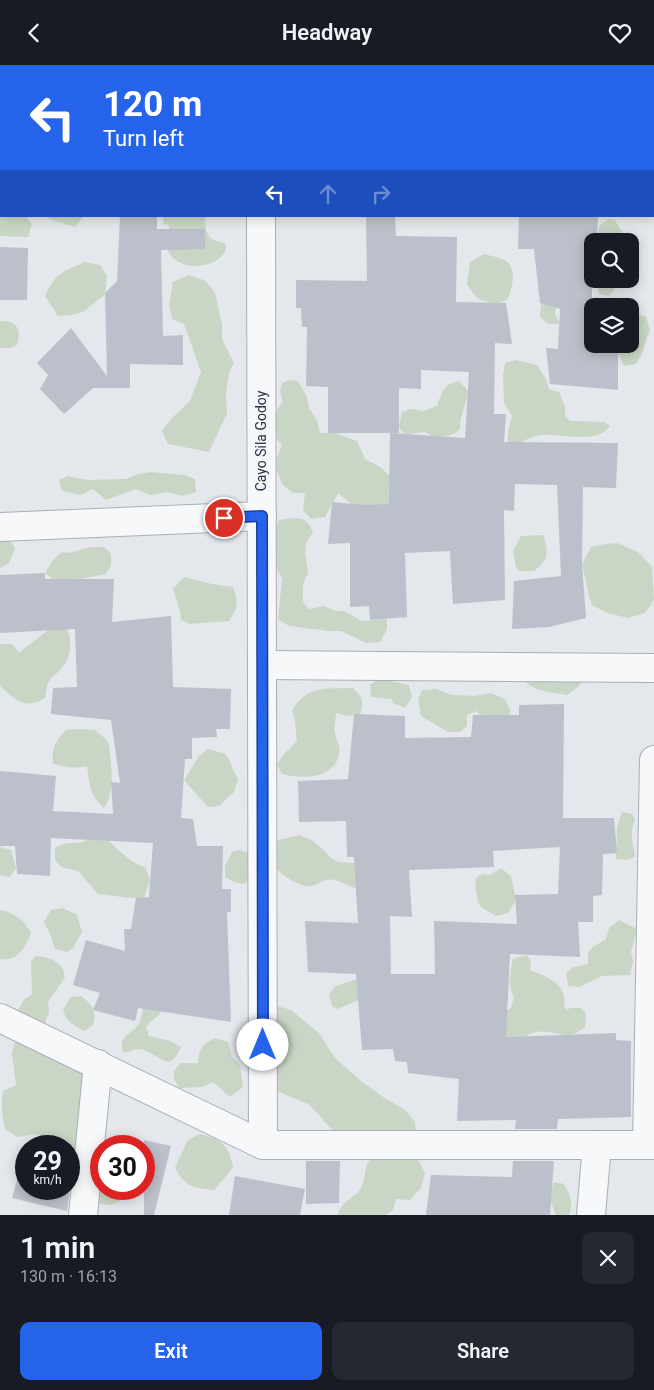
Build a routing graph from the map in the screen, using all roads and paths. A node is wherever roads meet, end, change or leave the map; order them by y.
1 (261, 217) edge
2 (262, 516) junction
3 (0, 527) edge
4 (262, 665) junction
5 (654, 667) edge
6 (654, 760) edge
7 (0, 1018) edge
8 (98, 1064) junction
9 (263, 1145) junction
10 (597, 1145) junction
11 (651, 1145) edge
12 (83, 1215) edge
13 (591, 1215) edge

1 - 2 street, Cayo Sila Godoy
2 - 3 street
2 - 4 street, Cayo Sila Godoy
4 - 5 street
4 - 9 street, Cayo Sila Godoy
6 - 11 street
7 - 8 street
8 - 9 street
8 - 12 street
9 - 10 street
10 - 11 street
10 - 13 street

